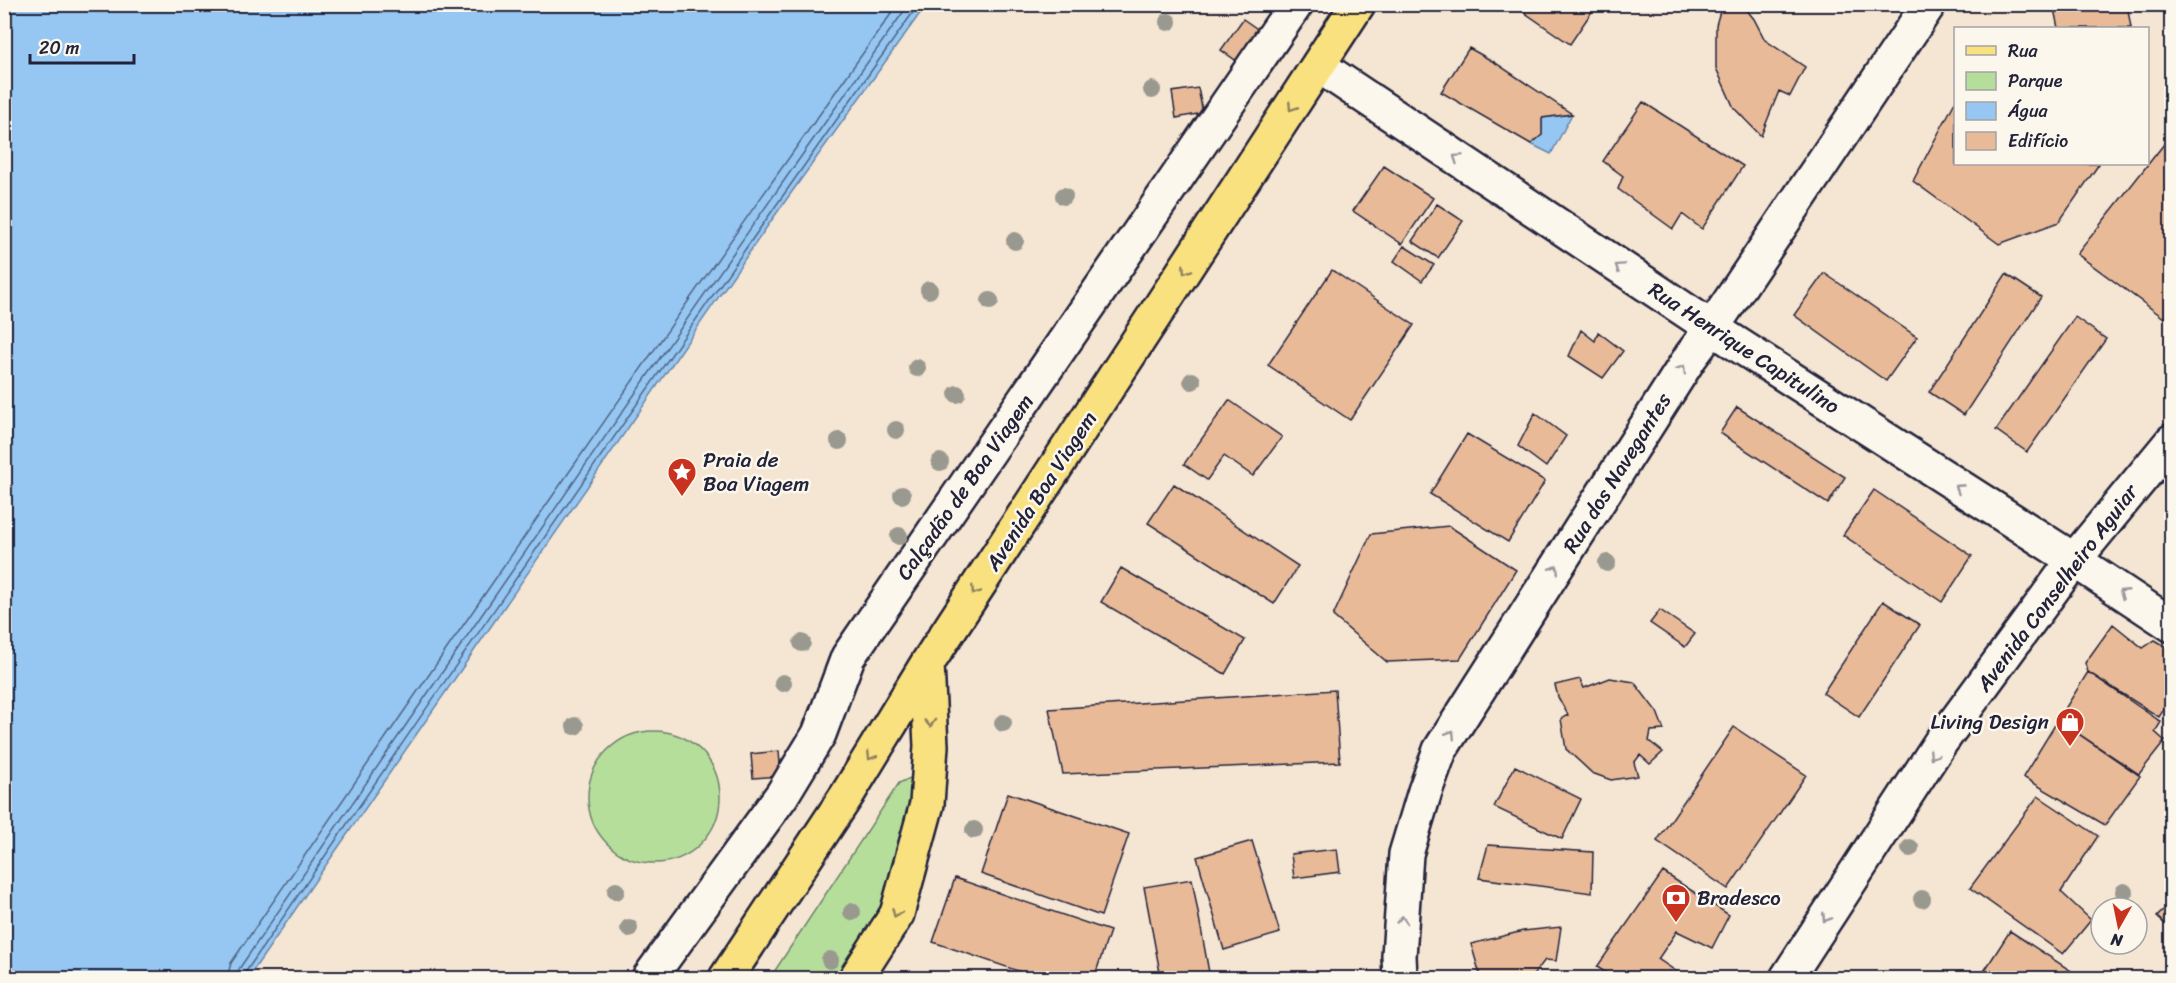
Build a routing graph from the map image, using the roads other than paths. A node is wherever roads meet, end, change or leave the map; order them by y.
1 (1296, 4) edge
2 (1358, 4) edge
3 (1929, 4) edge
4 (1319, 66) junction
5 (1712, 328) junction
6 (2172, 441) edge
7 (2074, 560) junction
8 (2172, 625) edge
9 (927, 664) junction
10 (860, 977) edge
11 (650, 978) edge
12 (726, 978) edge
13 (1400, 978) edge
14 (1787, 978) edge

1 - 11 street, Calçadão de Boa Viagem
2 - 4 main road, Avenida Boa Viagem
3 - 5 street, Rua dos Navegantes
5 -> 4 street, Rua Henrique Capitulino
4 -> 9 main road, Avenida Boa Viagem
7 -> 5 street, Rua Henrique Capitulino
13 -> 5 street, Rua dos Navegantes
6 - 7 street, Avenida Conselheiro Aguiar
8 -> 7 street, Rua Henrique Capitulino
7 -> 14 street, Avenida Conselheiro Aguiar
9 -> 10 main road
9 -> 12 main road, Avenida Boa Viagem

